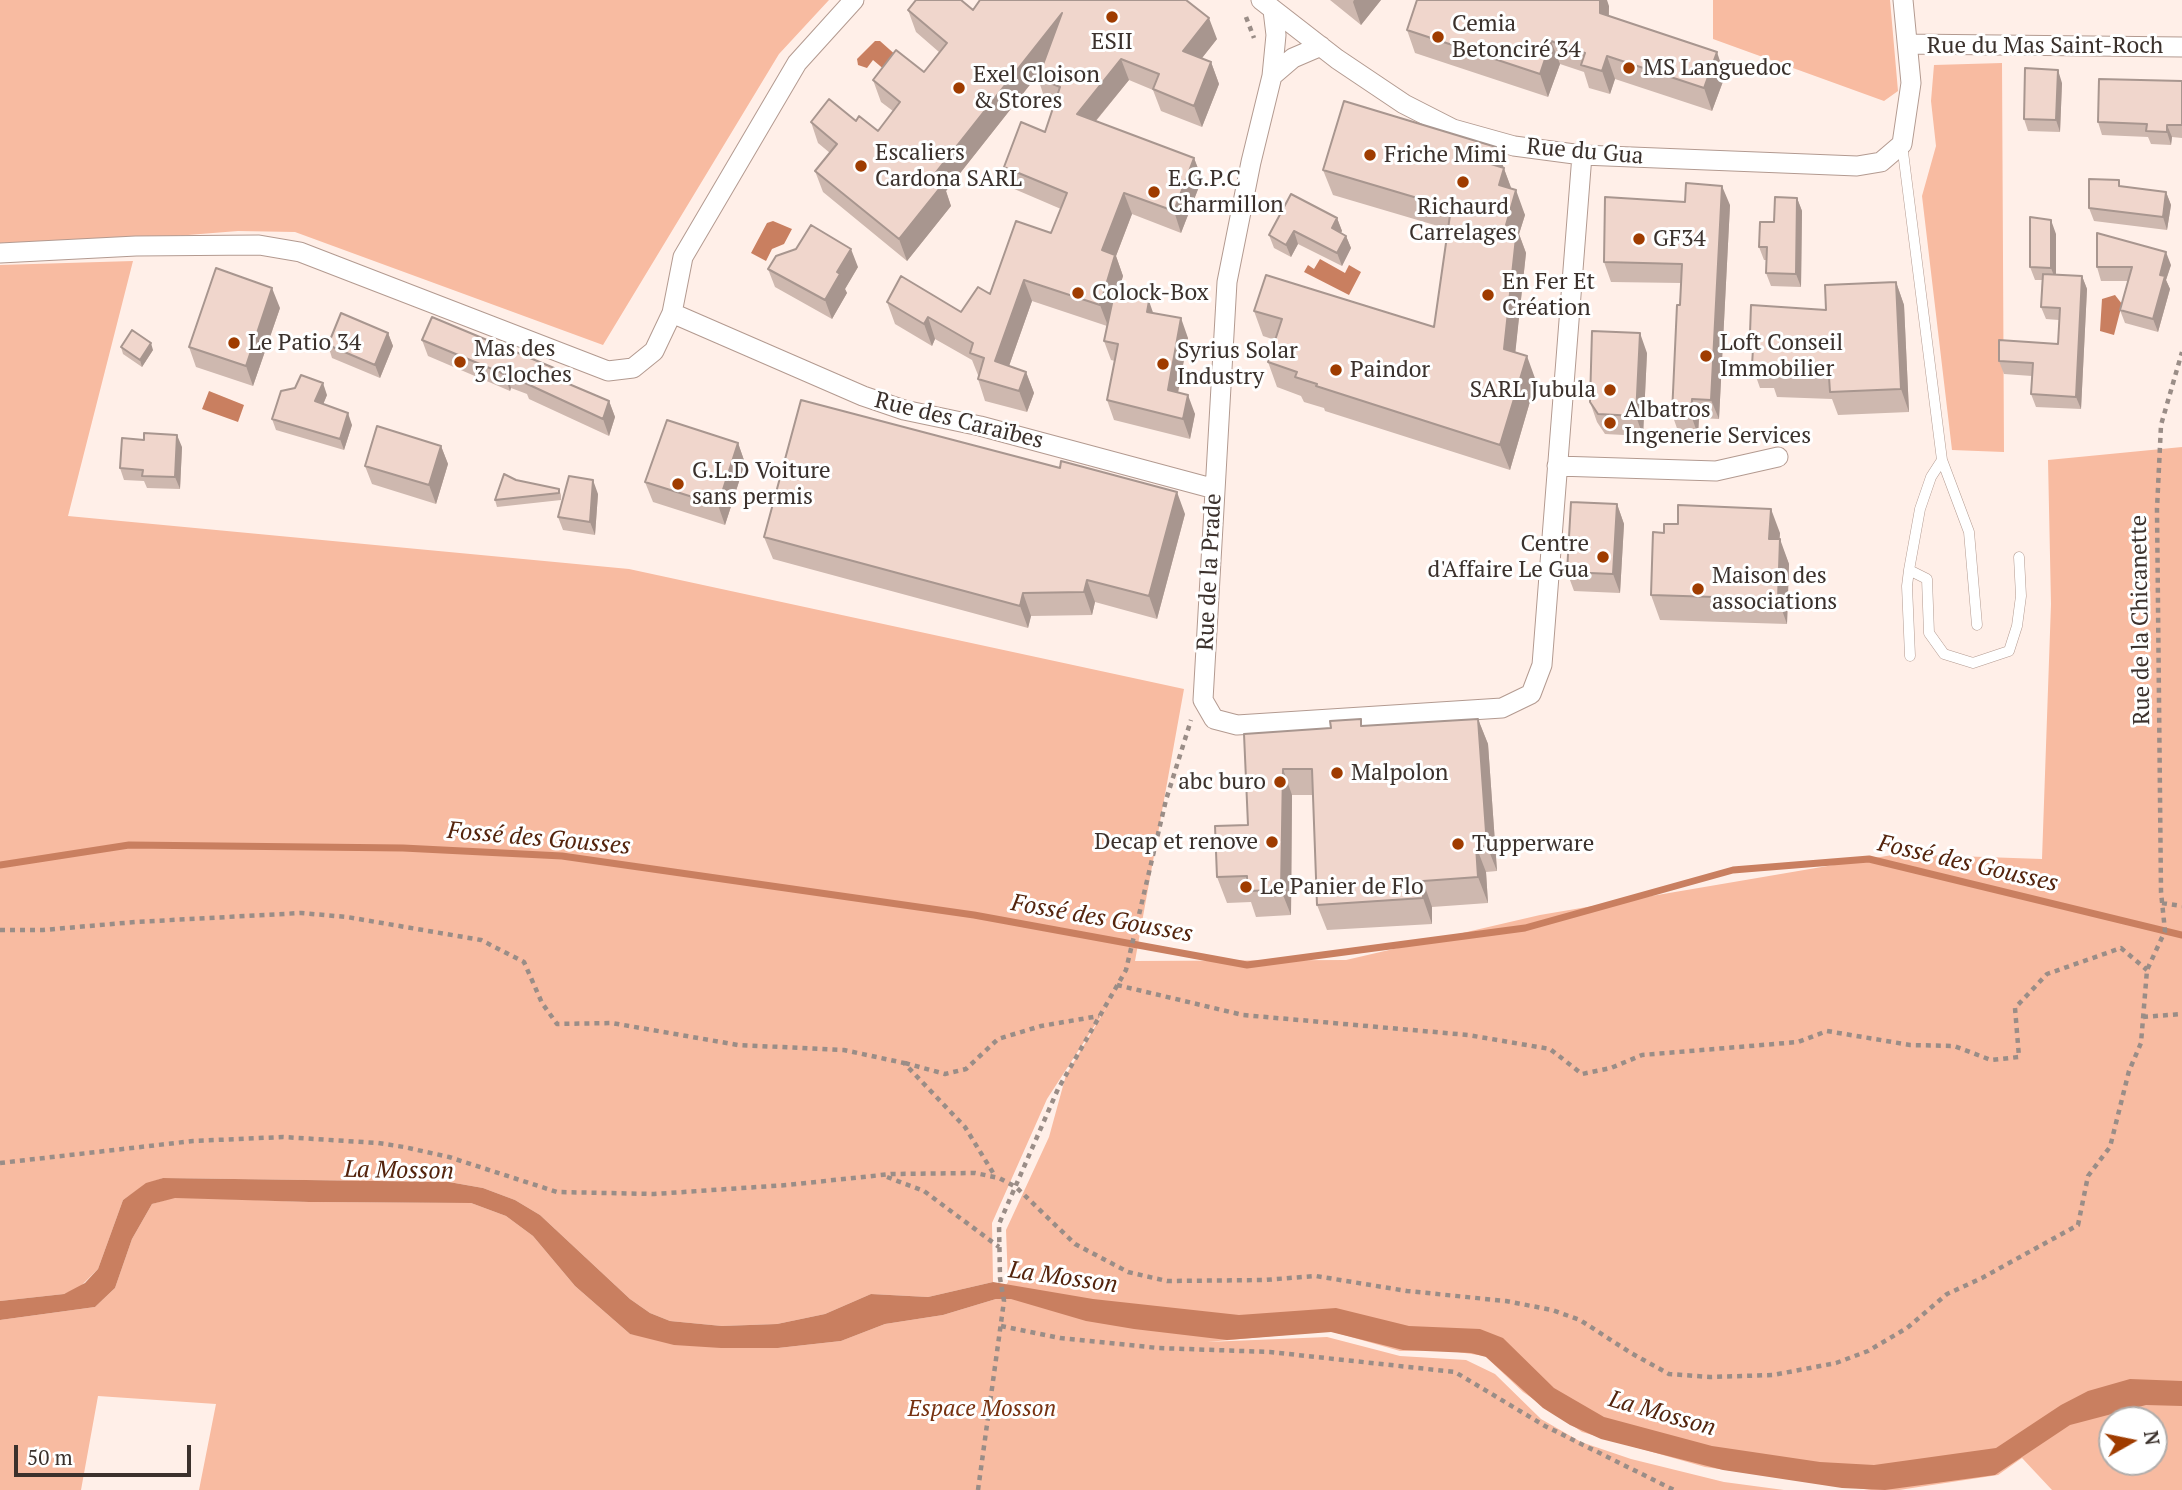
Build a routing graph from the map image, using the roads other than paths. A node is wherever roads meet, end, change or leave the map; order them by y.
1 (854, 0) edge
2 (1903, 0) edge
3 (1267, 5) edge
4 (1908, 44) junction
5 (1321, 46) junction
6 (2182, 47) edge
7 (1272, 76) junction
8 (1902, 144) junction
9 (1582, 155) junction
10 (0, 253) edge
11 (672, 313) junction
12 (1778, 457) dead end
13 (1942, 460) junction
14 (1556, 466) junction
15 (1215, 489) junction
16 (2019, 558) dead end
17 (1909, 570) junction
18 (1977, 625) dead end
19 (1910, 656) dead end

1 - 11 street
2 - 4 street
3 - 5 street, Rue du Gua
3 - 7 street, Rue de la Prade
4 - 6 street, Rue du Mas Saint-Roch
4 - 8 street
5 - 7 street
5 - 9 street, Rue du Gua
7 - 15 street, Rue de la Prade
8 - 9 street, Rue du Gua
8 - 13 lane
9 - 14 street
10 - 11 street
11 - 15 street, Rue des Caraïbes
12 - 14 street
13 - 17 lane
13 - 18 lane
14 - 15 street, Rue de la Prade
16 - 17 lane
17 - 19 lane

